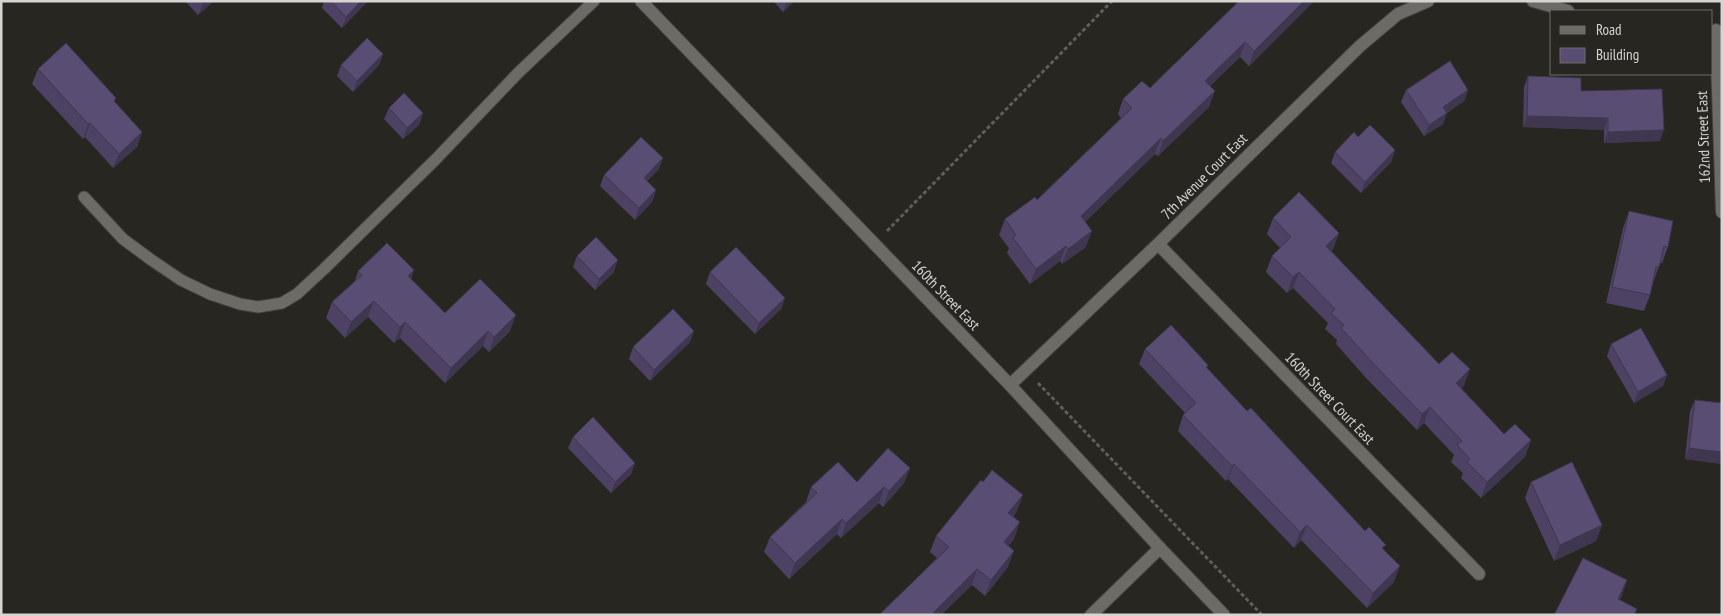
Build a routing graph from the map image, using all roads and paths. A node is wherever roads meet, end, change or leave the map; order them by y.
1 (594, 1) edge
2 (642, 1) edge
3 (1112, 1) edge
4 (1428, 1) edge
5 (1533, 1) edge
6 (1564, 10) edge
7 (1717, 30) edge
8 (84, 197) dead end
9 (1722, 212) edge
10 (875, 244) junction
11 (1158, 244) junction
12 (1025, 370) junction
13 (1010, 384) junction
14 (1160, 548) junction
15 (1479, 574) dead end
16 (1091, 615) edge
17 (1224, 615) edge
18 (1262, 615) edge

1 - 8 lane
2 - 10 street, 160th Street East
3 - 10 path
4 - 11 street, 7th Avenue Court East
5 - 6 street
7 - 9 street, 162nd Street East
10 - 13 street, 160th Street East
11 - 12 street, 7th Avenue Court East
11 - 15 street, 160th Street Court East
12 - 13 street, 7th Avenue Court East
12 - 18 path
13 - 14 street, 160th Street East
14 - 16 street
14 - 17 street, 160th Street East

